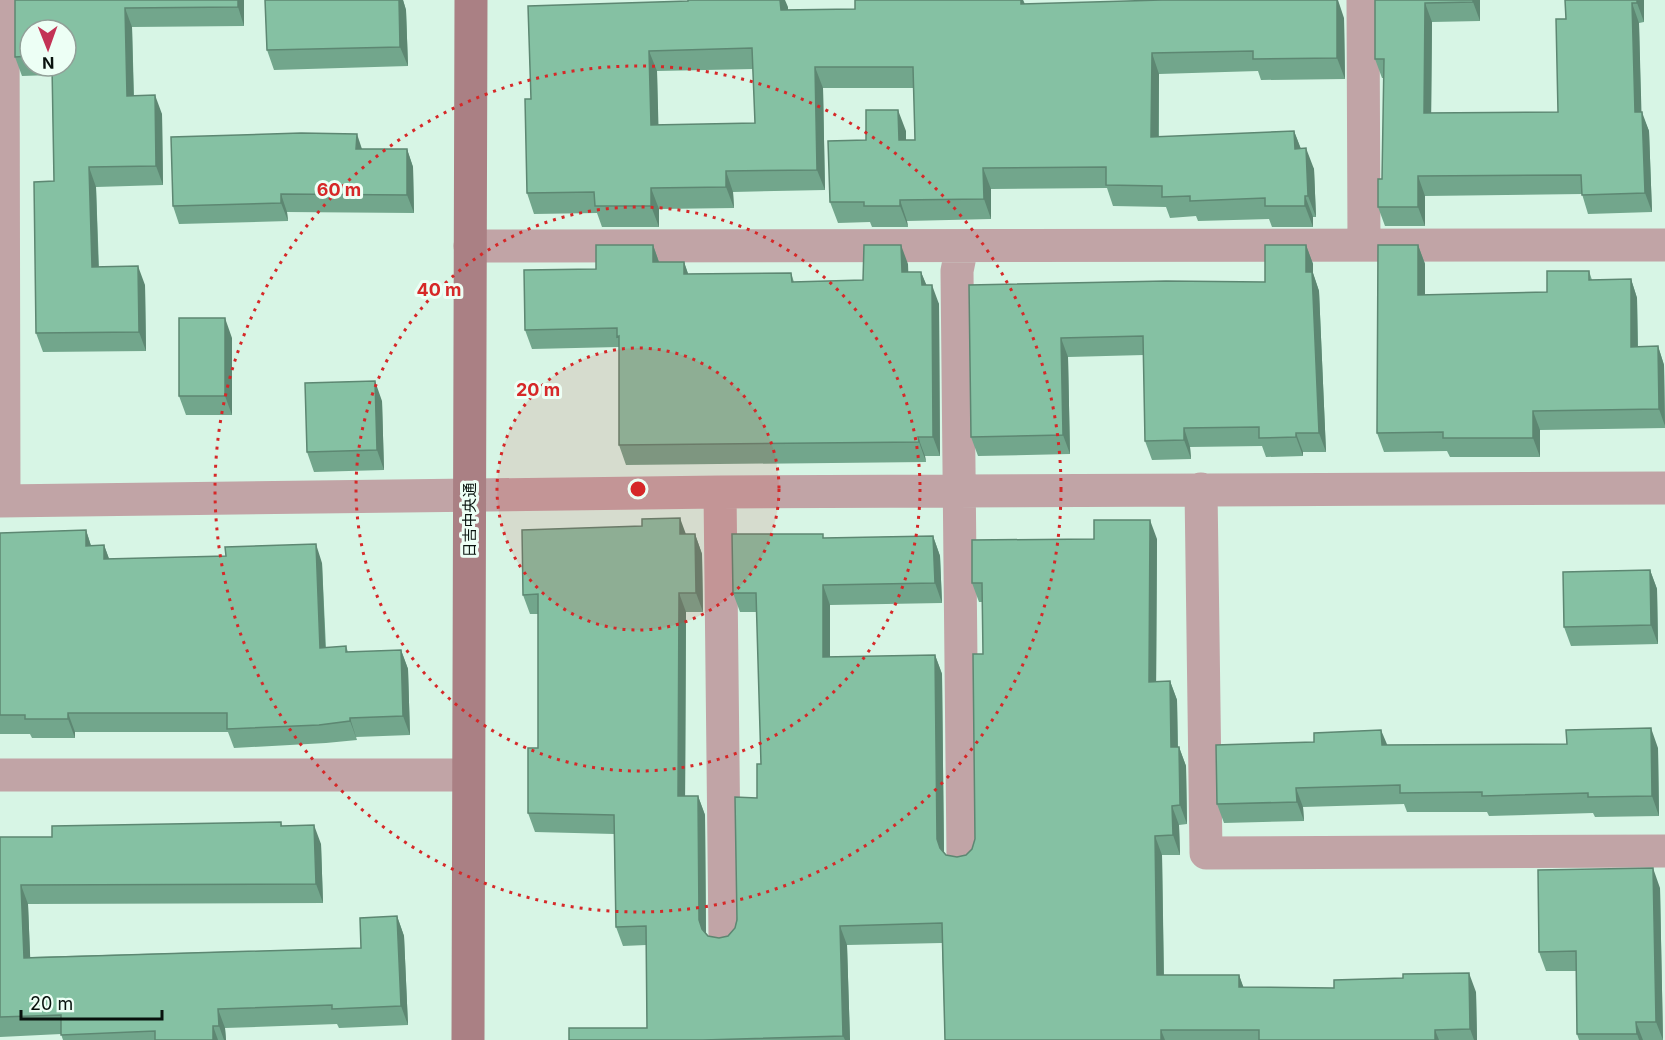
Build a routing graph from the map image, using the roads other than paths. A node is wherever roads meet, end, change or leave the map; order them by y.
1 (3, 0) edge
2 (471, 0) edge
3 (1363, 0) edge
4 (1364, 245) junction
5 (1665, 245) edge
6 (471, 246) junction
7 (962, 246) junction
8 (1665, 488) edge
9 (1201, 489) junction
10 (959, 490) junction
11 (720, 492) junction
12 (470, 496) junction
13 (2, 501) edge
14 (0, 775) edge
15 (467, 775) junction
16 (1665, 851) edge
17 (963, 858) edge
18 (725, 939) edge
19 (468, 1040) edge

1 - 13 street
2 - 6 street, 日吉中央通
3 - 4 street
4 - 5 street
4 - 7 street
6 - 7 street
6 - 12 street, 日吉中央通
7 - 10 street
8 - 9 street
9 - 10 street
9 - 16 street
10 - 11 street
10 - 17 street
11 - 12 street
11 - 18 street
12 - 13 street
12 - 15 street, 日吉中央通
14 - 15 street
15 - 19 street, 日吉中央通

